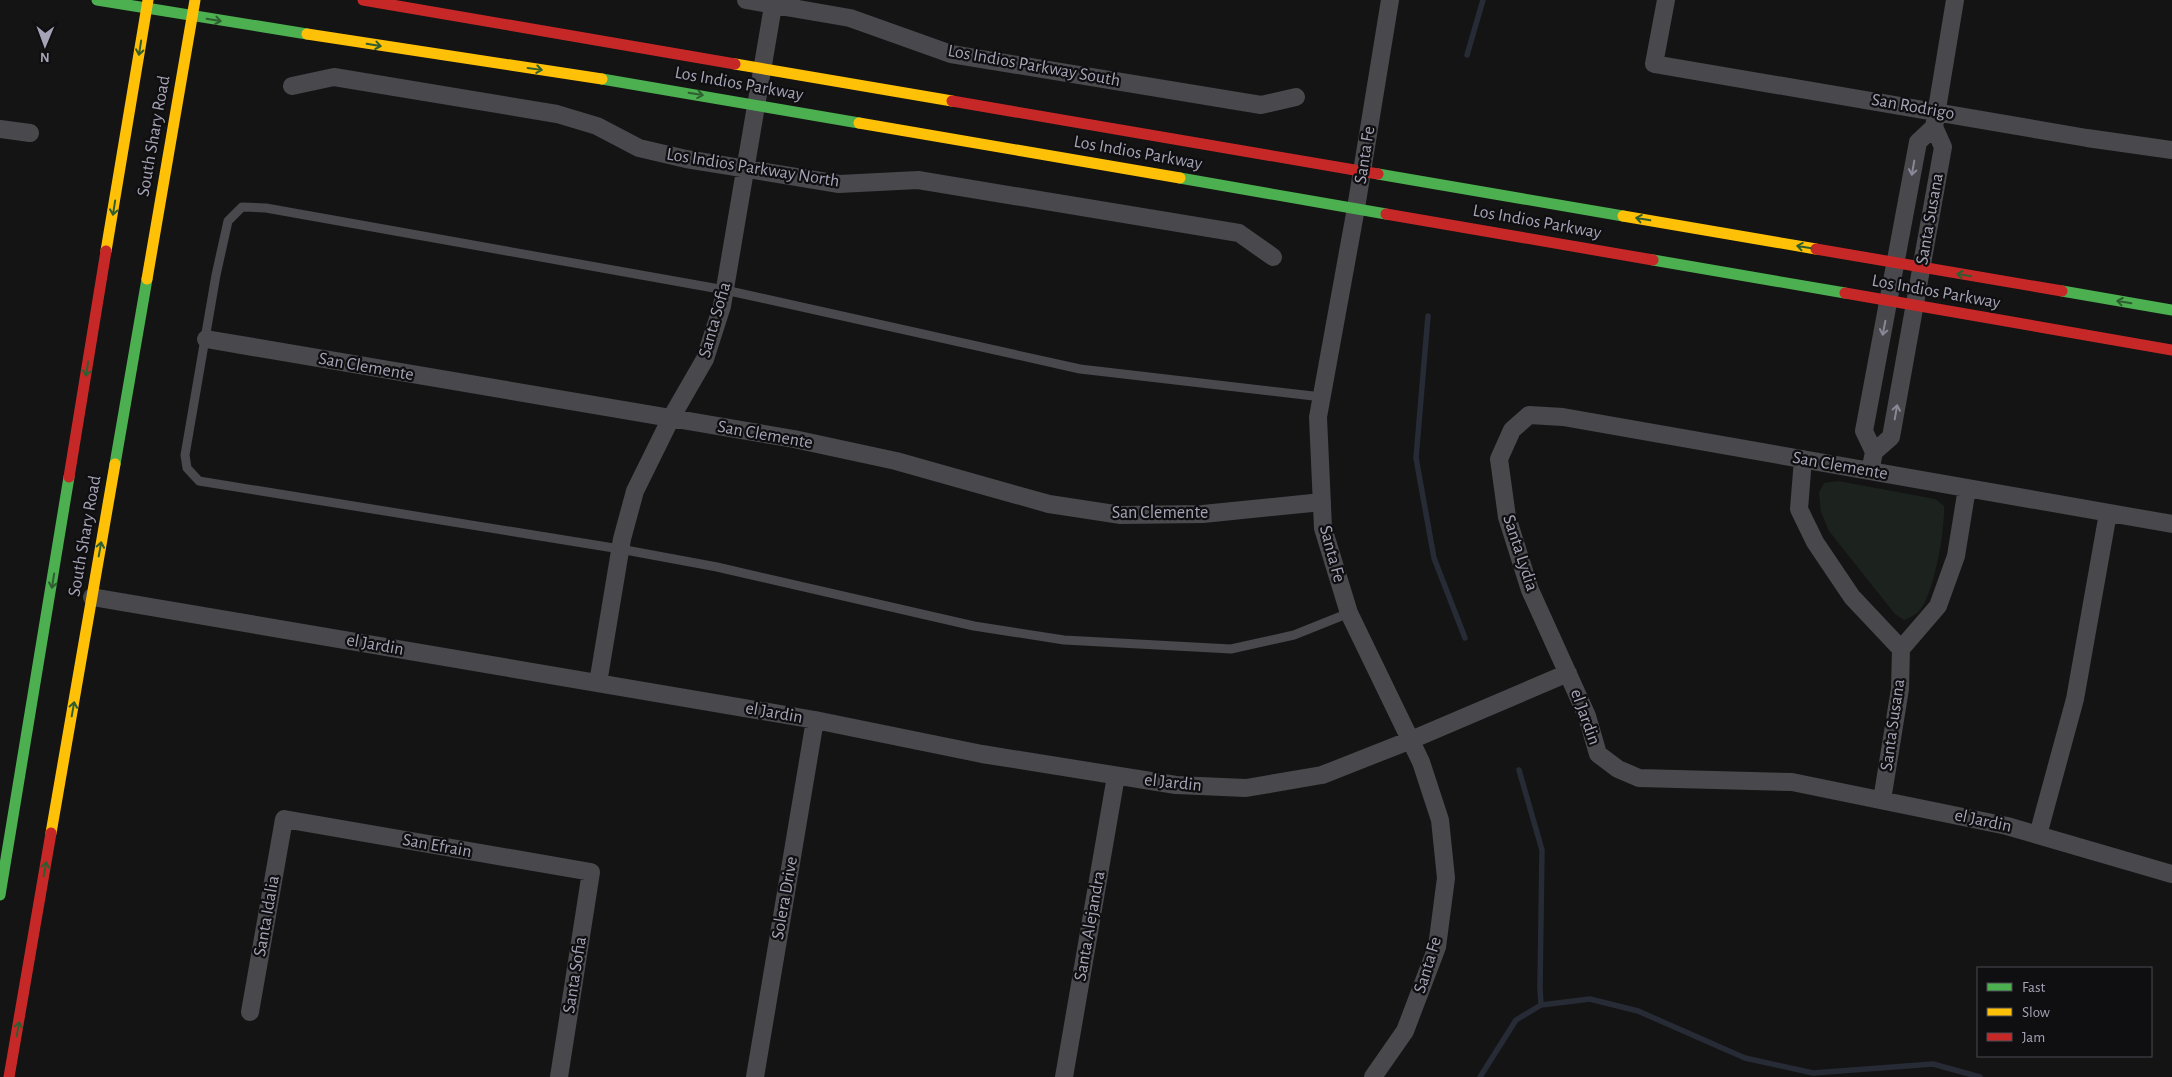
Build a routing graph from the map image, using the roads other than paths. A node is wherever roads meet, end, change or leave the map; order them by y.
1 (97, 0) edge
2 (195, 0) edge
3 (363, 0) edge
4 (746, 0) edge
5 (1390, 0) edge
6 (1666, 0) edge
7 (1955, 0) edge
8 (774, 2) edge
9 (147, 4) edge
10 (192, 17) junction
11 (762, 69) junction
12 (292, 86) dead end
13 (1296, 97) dead end
14 (757, 105) junction
15 (1935, 119) junction
16 (0, 129) edge
17 (30, 133) dead end
18 (2172, 150) edge
19 (746, 170) junction
20 (1362, 172) junction
21 (1356, 208) junction
22 (1273, 257) dead end
23 (1895, 263) junction
24 (1921, 268) junction
25 (725, 290) junction
26 (1888, 301) junction
27 (1914, 306) junction
28 (2172, 310) edge
29 (206, 339) junction
30 (2172, 350) edge
31 (1322, 397) junction
32 (671, 418) junction
33 (1512, 430) joint
34 (1874, 452) junction
35 (1803, 459) junction
36 (1870, 471) junction
37 (1967, 488) junction
38 (1322, 502) junction
39 (2108, 513) junction
40 (2172, 524) edge
41 (620, 549) junction
42 (92, 597) junction
43 (1348, 613) junction
44 (1901, 649) junction
45 (1568, 673) junction
46 (598, 683) junction
47 (815, 720) junction
48 (1410, 740) junction
49 (1116, 776) junction
50 (1882, 800) junction
51 (284, 819) joint
52 (2038, 835) junction
53 (591, 872) joint
54 (2172, 874) edge
55 (0, 895) edge
56 (250, 1012) dead end
57 (9, 1077) edge
58 (559, 1077) edge
59 (754, 1077) edge
60 (1064, 1077) edge
61 (1373, 1077) edge

1 - 9 street, Los Indios Parkway
2 - 10 street, South Shary Road
3 - 11 street, Los Indios Parkway
4 - 8 street, Los Indios Parkway South
5 - 20 street, Santa Fe
6 - 15 street, San Rodrigo
7 - 15 street, Santa Susana
8 - 11 street, Santa Sofia
8 - 13 street, Los Indios Parkway South
9 - 10 street, Los Indios Parkway
9 -> 55 street, South Shary Road
10 -> 14 street, Los Indios Parkway
42 -> 10 street, South Shary Road
11 - 14 street, Santa Sofia
11 - 20 street, Los Indios Parkway
12 - 19 street, Los Indios Parkway North
14 - 19 street, Santa Sofia
14 - 21 street, Los Indios Parkway
15 - 18 street, San Rodrigo
15 -> 23 street, Santa Susana
15 - 24 street, Santa Susana
16 - 17 street
19 - 22 street, Los Indios Parkway North
19 - 25 street, Santa Sofia
20 - 21 street, Santa Fe
23 -> 20 street, Los Indios Parkway
21 - 26 street, Los Indios Parkway
21 - 31 street, Santa Fe
23 - 24 street, Los Indios Parkway
23 - 26 street, Santa Susana
24 - 27 street, Santa Susana
28 -> 24 street, Los Indios Parkway
25 - 29 lane
25 - 31 lane
25 - 32 street, Santa Sofia
26 - 27 street, Los Indios Parkway
26 -> 34 street, Santa Susana
27 - 30 street, Los Indios Parkway
34 -> 27 street, Santa Susana
29 - 32 street, San Clemente
29 - 41 lane
31 - 38 street, Santa Fe
32 - 38 street, San Clemente
32 - 41 street, Santa Sofia
33 - 35 street, San Clemente
33 - 45 street, Santa Lydia
34 - 36 street
35 - 36 street, San Clemente
35 - 44 street
36 - 37 street, San Clemente
37 - 39 street, San Clemente
37 - 44 street
38 - 43 street, Santa Fe
39 - 40 street, San Clemente
39 - 52 street
41 - 43 lane
41 - 46 street, Santa Sofia
42 - 46 street, el Jardin
57 -> 42 street, South Shary Road
43 - 48 street, Santa Fe
44 - 50 street, Santa Susana
45 - 48 street, el Jardin
45 - 50 street, el Jardin
46 - 47 street, el Jardin
47 - 49 street, el Jardin
47 - 59 street, Solera Drive
48 - 49 street, el Jardin
48 - 61 street, Santa Fe
49 - 60 street, Santa Alejandra
50 - 52 street, el Jardin
51 - 53 street, San Efrain
51 - 56 street, Santa Idalia
52 - 54 street, el Jardin
53 - 58 street, Santa Sofia

